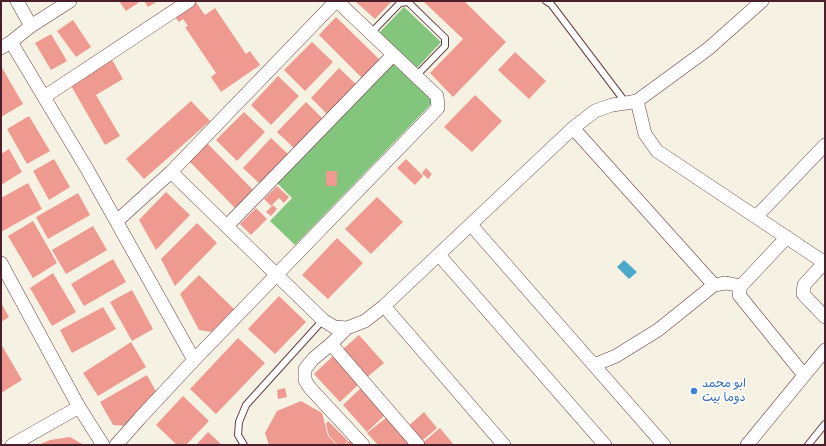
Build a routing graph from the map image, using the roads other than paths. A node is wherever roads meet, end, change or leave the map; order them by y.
1 (17, 1) edge
2 (70, 1) edge
3 (189, 1) edge
4 (336, 1) edge
5 (546, 1) edge
6 (762, 1) edge
7 (31, 26) junction
8 (371, 33) junction
9 (6, 45) edge
10 (393, 55) junction
11 (416, 76) junction
12 (44, 97) junction
13 (632, 102) junction
14 (573, 128) junction
15 (825, 145) edge
16 (171, 172) junction
17 (756, 217) junction
18 (117, 221) junction
19 (471, 225) junction
20 (226, 226) junction
21 (787, 237) junction
22 (439, 255) junction
23 (825, 262) edge
24 (1, 263) edge
25 (276, 275) junction
26 (714, 285) junction
27 (741, 286) junction
28 (384, 306) junction
29 (825, 317) edge
30 (323, 320) junction
31 (348, 328) junction
32 (331, 344) junction
33 (825, 350) edge
34 (194, 360) junction
35 (594, 365) junction
36 (804, 375) junction
37 (79, 407) junction
38 (825, 424) edge
39 (12, 445) edge
40 (103, 445) edge
41 (116, 445) edge
42 (244, 445) edge
43 (363, 445) edge
44 (418, 445) edge
45 (504, 445) edge
46 (605, 445) edge
47 (664, 445) edge
48 (747, 445) edge
49 (808, 445) edge

1 - 7 street
2 - 7 street
3 - 12 street
4 - 8 street
4 - 16 street
5 - 13 lane
6 - 13 street
7 - 9 street
8 - 10 street
8 - 11 lane
9 - 12 street
10 - 11 street
10 - 20 street
11 - 25 street
12 - 18 street
13 - 14 street
13 - 17 street
14 - 19 street
14 - 26 street
15 - 17 street
16 - 18 street
16 - 20 street
17 - 21 street
18 - 34 street
19 - 22 street
19 - 35 street
20 - 25 street
21 - 23 street
21 - 27 street
22 - 28 street
22 - 46 street
23 - 29 street
24 - 37 street
25 - 30 street
25 - 34 street
26 - 27 street
26 - 35 street
27 - 36 street
28 - 31 street
28 - 45 street
30 - 31 street
30 - 42 lane
31 - 32 street
32 - 43 street
32 - 44 street
33 - 36 street
34 - 41 street
35 - 47 street
36 - 48 street
37 - 39 street
37 - 40 street
38 - 49 lane

